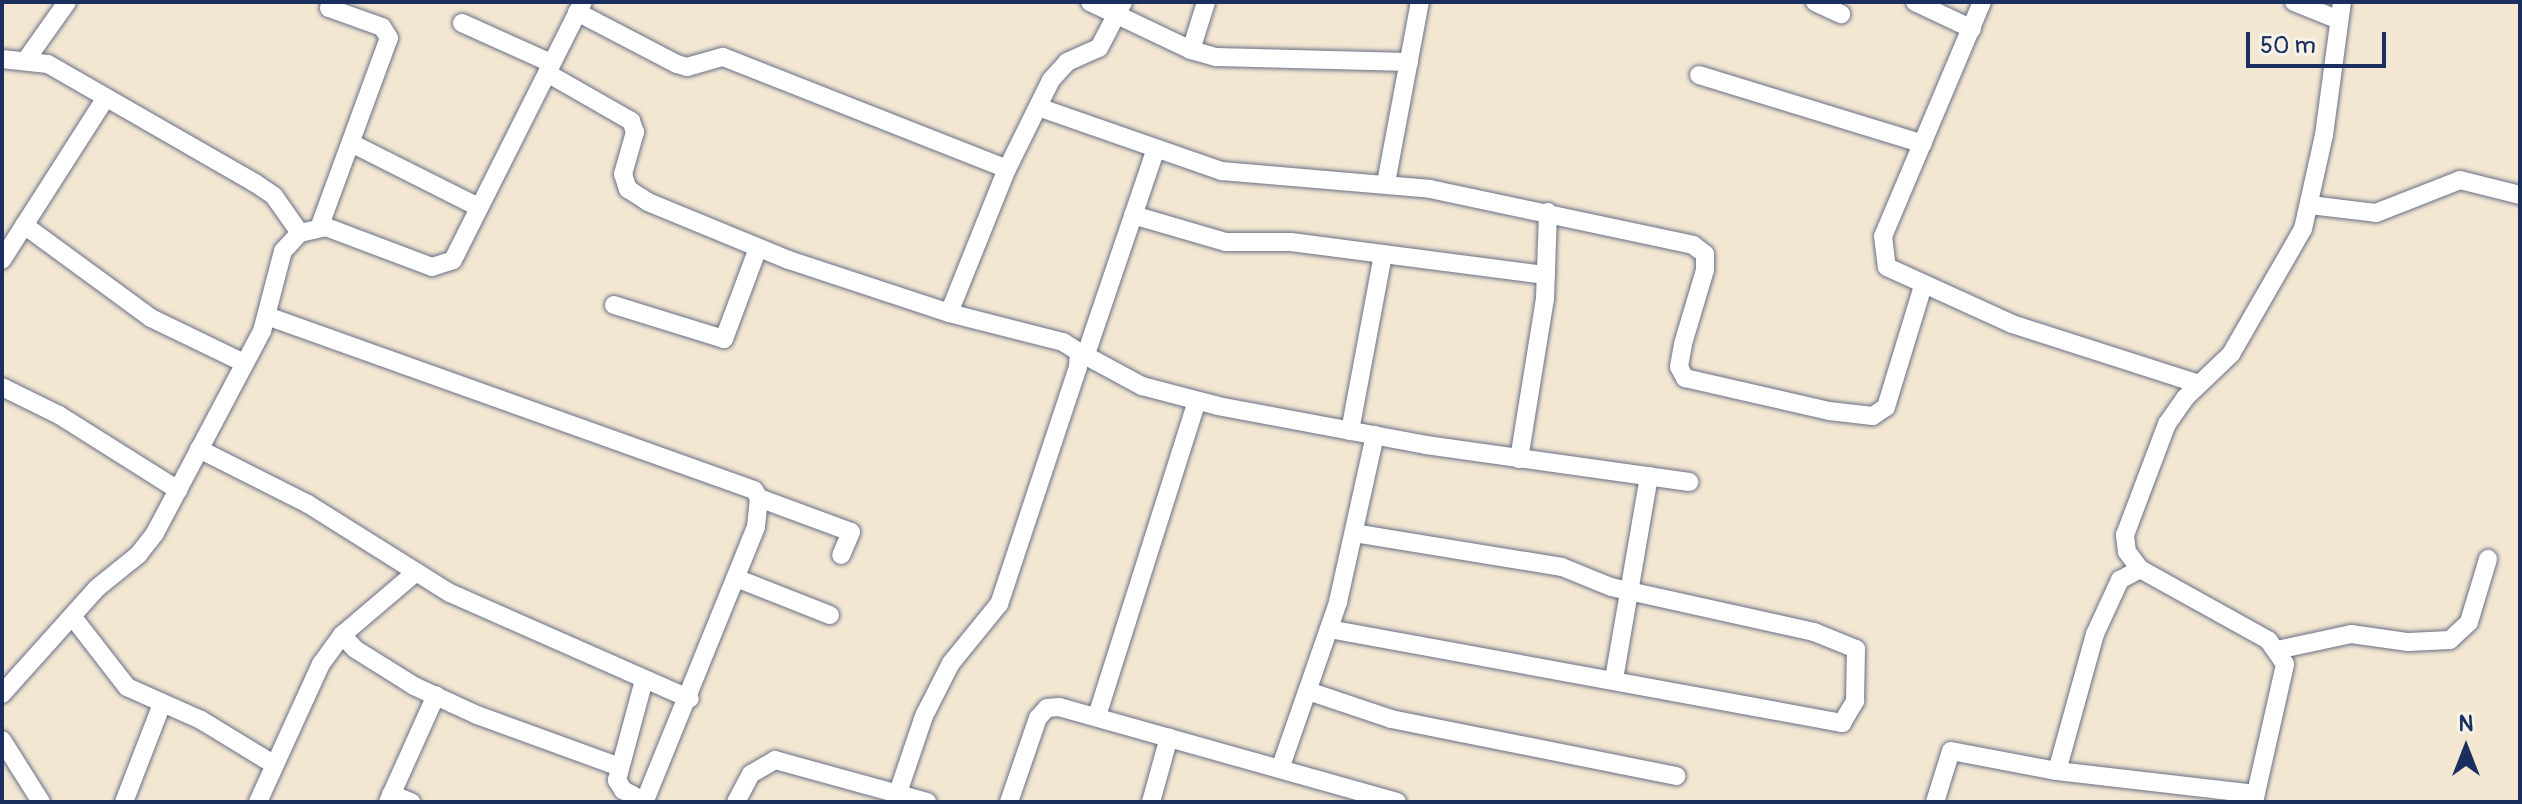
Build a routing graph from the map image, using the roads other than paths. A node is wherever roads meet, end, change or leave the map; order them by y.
1 (67, 2) edge
2 (331, 2) edge
3 (1090, 2) edge
4 (1206, 2) edge
5 (1420, 2) edge
6 (1815, 2) edge
7 (1915, 2) edge
8 (1982, 2) edge
9 (2294, 2) edge
10 (580, 7) edge
11 (1120, 9) edge
12 (2341, 11) edge
13 (1841, 14) dead end
14 (462, 23) dead end
15 (1972, 29) junction
16 (1191, 50) junction
17 (2, 59) edge
18 (26, 60) junction
19 (1409, 62) junction
20 (549, 68) junction
21 (1699, 75) dead end
22 (105, 99) junction
23 (1038, 107) junction
24 (353, 144) junction
25 (1923, 144) junction
26 (1155, 151) junction
27 (1007, 169) junction
28 (1386, 183) junction
29 (2520, 195) edge
30 (2310, 205) junction
31 (478, 207) junction
32 (1548, 212) junction
33 (1133, 215) junction
34 (24, 225) junction
35 (319, 228) junction
36 (300, 233) junction
37 (758, 248) junction
38 (1383, 254) junction
39 (2, 260) edge
40 (1546, 275) junction
41 (1923, 286) junction
42 (614, 305) dead end
43 (949, 313) junction
44 (267, 316) junction
45 (1082, 353) junction
46 (244, 363) junction
47 (2199, 384) junction
48 (2, 387) edge
49 (1197, 401) junction
50 (1350, 431) junction
51 (1375, 435) junction
52 (199, 449) junction
53 (1519, 459) junction
54 (1649, 476) junction
55 (1689, 482) dead end
56 (178, 490) junction
57 (759, 498) junction
58 (1355, 533) junction
59 (841, 555) dead end
60 (2488, 559) dead end
61 (2140, 569) junction
62 (416, 572) junction
63 (736, 578) junction
64 (1629, 591) junction
65 (830, 615) dead end
66 (72, 616) junction
67 (1329, 629) junction
68 (342, 635) junction
69 (2277, 650) junction
70 (1614, 679) junction
71 (644, 680) junction
72 (1308, 691) junction
73 (2, 694) edge
74 (436, 695) junction
75 (690, 699) junction
76 (162, 704) junction
77 (1097, 716) junction
78 (1169, 737) junction
79 (2, 740) edge
80 (273, 764) junction
81 (617, 766) junction
82 (1280, 769) junction
83 (2057, 771) junction
84 (1676, 776) dead end
85 (898, 793) junction
86 (390, 798) edge
87 (2255, 798) edge
88 (41, 802) edge
89 (124, 802) edge
90 (258, 802) edge
91 (411, 802) edge
92 (645, 802) edge
93 (736, 802) edge
94 (927, 802) edge
95 (1009, 802) edge
96 (1151, 802) edge
97 (1397, 802) edge
98 (1935, 802) edge

1 - 18 street
2 - 24 street
3 - 11 street
4 - 16 street
5 - 19 street
6 - 13 street
7 - 15 street
8 - 15 street
9 - 12 street
10 - 20 street
10 - 27 street
11 - 16 street
11 - 23 street
12 - 30 street
14 - 20 street
15 - 25 street
16 - 19 street
17 - 18 street
18 - 22 street
19 - 28 street
20 - 31 street
20 - 37 street
21 - 25 street
22 - 34 street
22 - 36 street
23 - 26 street
23 - 27 street
24 - 31 street
24 - 35 street
25 - 41 street
26 - 28 street
26 - 33 street
27 - 43 street
28 - 32 street
29 - 30 street
30 - 47 street
31 - 35 street
32 - 40 street
32 - 41 street
33 - 38 street
33 - 45 street
34 - 39 street
34 - 46 street
35 - 36 street
36 - 44 street
37 - 42 street
37 - 43 street
38 - 40 street
38 - 50 street
40 - 53 street
41 - 47 street
43 - 45 street
44 - 46 street
44 - 57 street
45 - 49 street
45 - 85 street
46 - 52 street
47 - 61 street
48 - 56 street
49 - 50 street
49 - 77 street
50 - 51 street
51 - 53 street
51 - 58 street
52 - 56 street
52 - 62 street
53 - 54 street
54 - 55 street
54 - 64 street
56 - 66 street
57 - 59 street
57 - 63 street
58 - 64 street
58 - 67 street
60 - 69 street
61 - 69 street
61 - 83 street
62 - 68 street
62 - 71 street
63 - 65 street
63 - 75 street
64 - 70 street
64 - 70 street
66 - 73 street
66 - 76 street
67 - 70 street
67 - 72 street
68 - 74 street
68 - 80 street
69 - 87 street
71 - 75 street
71 - 81 street
72 - 82 street
72 - 84 street
74 - 81 street
74 - 86 street
75 - 92 street
76 - 80 street
76 - 89 street
77 - 78 street
77 - 95 street
78 - 82 street
78 - 96 street
79 - 88 street
80 - 90 street
81 - 92 street
82 - 97 street
83 - 87 street
83 - 98 street
85 - 93 street
85 - 94 street
86 - 91 street

